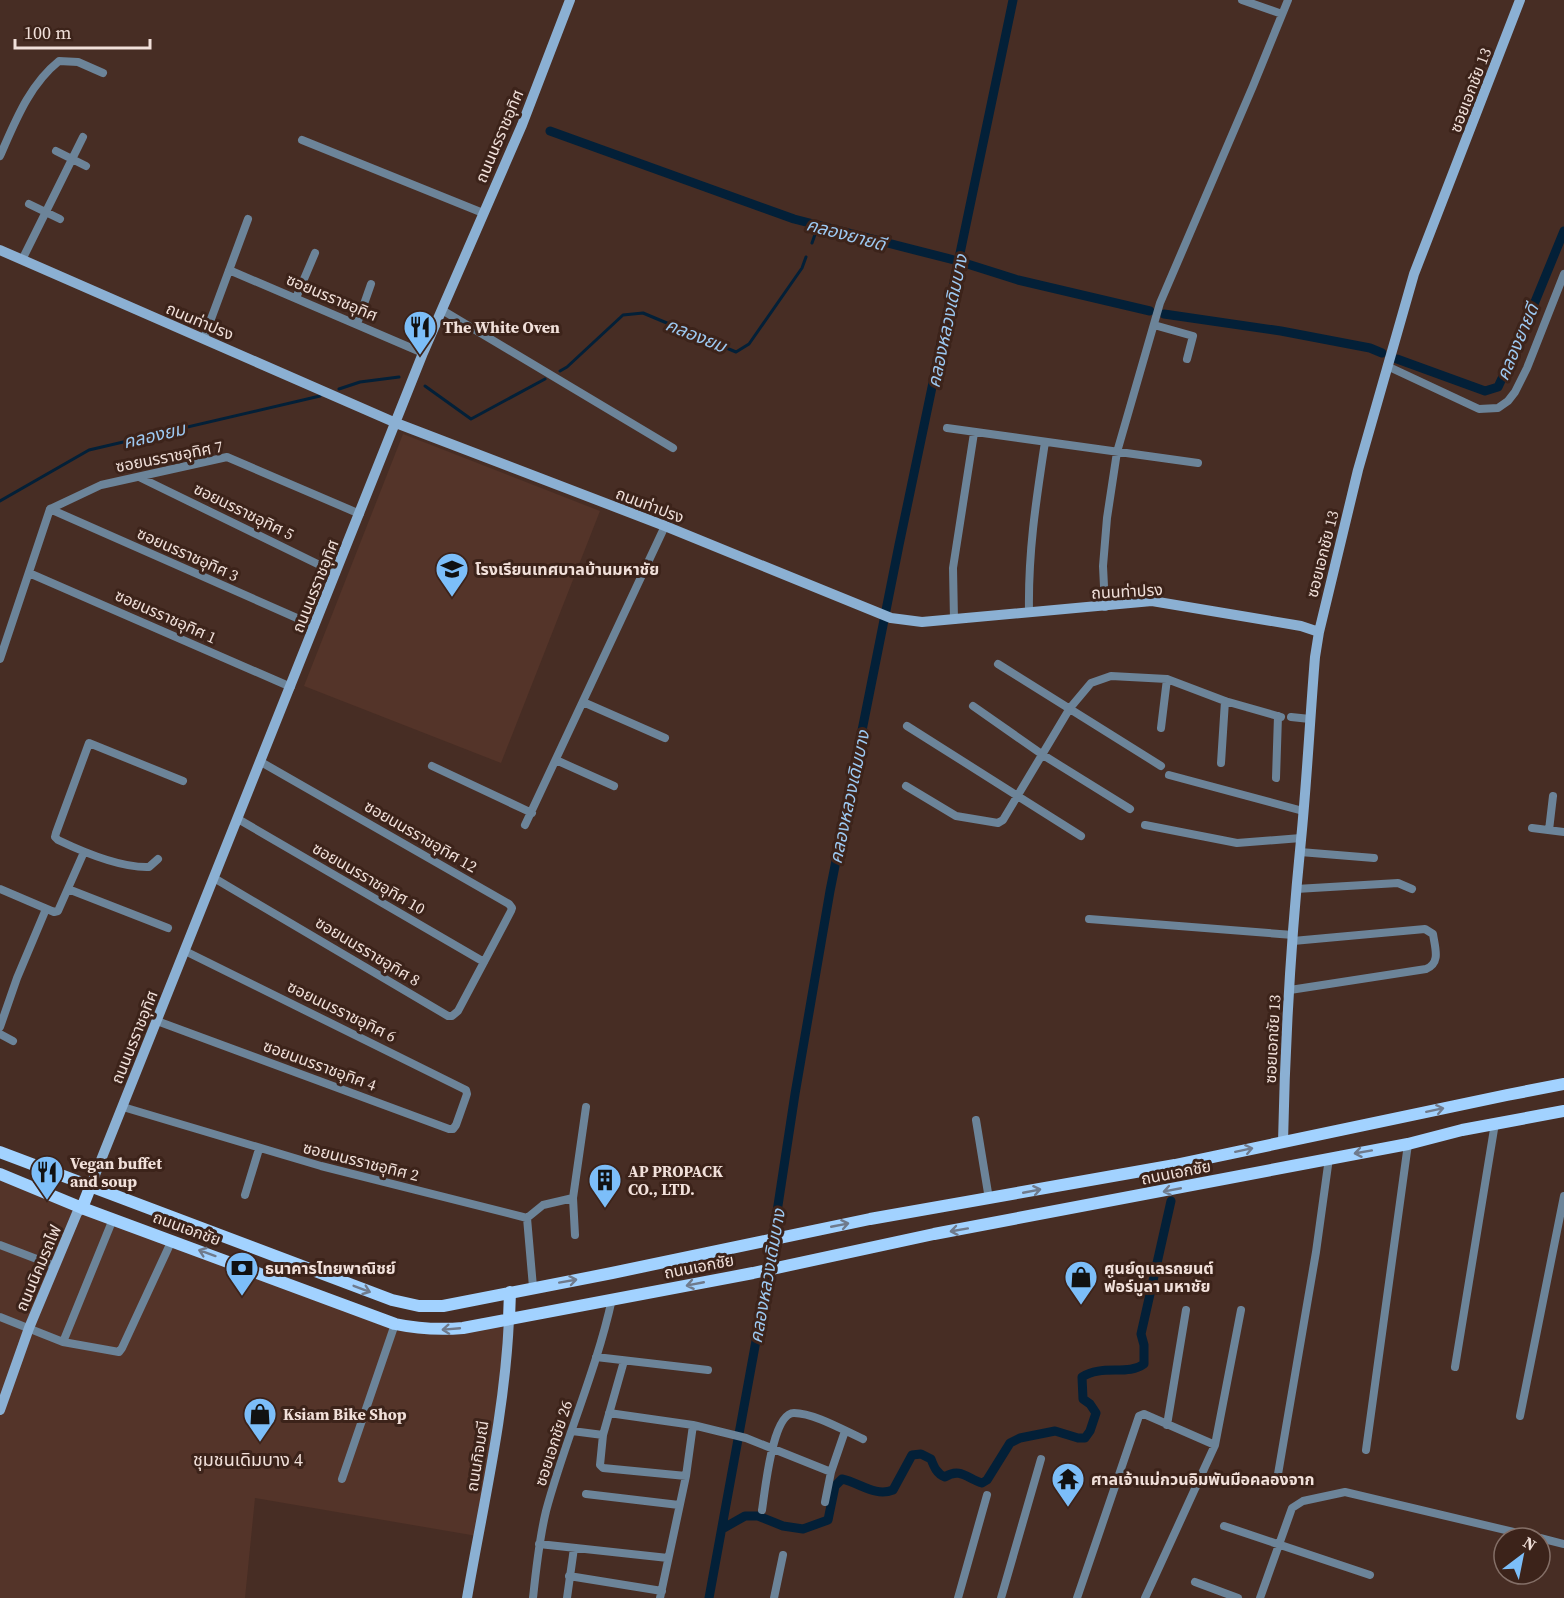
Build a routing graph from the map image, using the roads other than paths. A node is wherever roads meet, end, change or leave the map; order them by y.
1 (570, 0) edge
2 (1242, 0) edge
3 (1288, 0) edge
4 (1520, 0) edge
5 (1282, 14) junction
6 (103, 73) dead end
7 (83, 137) dead end
8 (303, 140) dead end
9 (56, 151) dead end
10 (0, 156) edge
11 (72, 159) junction
12 (86, 166) dead end
13 (29, 204) dead end
14 (45, 211) junction
15 (483, 213) junction
16 (60, 219) dead end
17 (248, 219) dead end
18 (0, 250) edge
19 (315, 253) dead end
20 (22, 260) junction
21 (229, 270) junction
22 (1564, 274) edge
23 (371, 284) dead end
24 (296, 298) junction
25 (442, 310) junction
26 (357, 324) junction
27 (1154, 325) junction
28 (204, 338) junction
29 (423, 353) junction
30 (1187, 359) dead end
31 (1387, 366) junction
32 (396, 423) junction
33 (947, 428) dead end
34 (974, 433) junction
35 (1045, 442) junction
36 (673, 448) dead end
37 (1117, 452) junction
38 (1198, 463) dead end
39 (139, 477) junction
40 (50, 509) junction
41 (360, 514) junction
42 (665, 526) junction
43 (29, 573) junction
44 (336, 573) junction
45 (1105, 607) junction
46 (1029, 612) junction
47 (954, 620) junction
48 (315, 626) junction
49 (1319, 632) junction
50 (0, 659) edge
51 (998, 664) dead end
52 (1167, 679) junction
53 (291, 687) junction
54 (1225, 701) junction
55 (583, 702) junction
56 (973, 706) dead end
57 (1070, 708) junction
58 (1291, 717) dead end
59 (1310, 719) junction
60 (907, 726) dead end
61 (1161, 728) dead end
62 (665, 738) dead end
63 (1043, 755) junction
64 (556, 760) junction
65 (261, 762) junction
66 (1221, 763) dead end
67 (432, 766) dead end
68 (1161, 766) dead end
69 (1169, 775) dead end
70 (1276, 778) dead end
71 (183, 781) dead end
72 (614, 786) dead end
73 (906, 786) dead end
74 (1018, 795) junction
75 (1553, 796) dead end
76 (1130, 809) dead end
77 (1303, 811) junction
78 (532, 813) junction
79 (238, 819) junction
80 (525, 825) dead end
81 (1145, 825) dead end
82 (1532, 828) dead end
83 (1549, 830) junction
84 (1564, 832) edge
85 (1081, 836) dead end
86 (1301, 838) junction
87 (84, 852) junction
88 (1300, 852) junction
89 (1374, 858) dead end
90 (158, 859) dead end
91 (214, 878) junction
92 (0, 889) edge
93 (1296, 889) junction
94 (1412, 889) dead end
95 (68, 890) junction
96 (46, 909) junction
97 (1089, 919) dead end
98 (168, 928) dead end
99 (1293, 938) junction
100 (185, 951) junction
101 (484, 962) junction
102 (1290, 990) junction
103 (157, 1021) junction
104 (0, 1027) edge
105 (0, 1034) edge
106 (13, 1041) dead end
107 (1564, 1084) edge
108 (123, 1107) junction
109 (586, 1107) dead end
110 (462, 1109) joint
111 (1564, 1111) edge
112 (976, 1120) dead end
113 (1495, 1124) junction
114 (1283, 1142) junction
115 (1408, 1144) junction
116 (259, 1149) junction
117 (0, 1152) edge
118 (1329, 1158) junction
119 (0, 1174) edge
120 (91, 1185) junction
121 (245, 1196) dead end
122 (1564, 1196) edge
123 (573, 1198) junction
124 (989, 1199) junction
125 (82, 1208) junction
126 (113, 1218) junction
127 (527, 1218) junction
128 (575, 1235) dead end
129 (172, 1240) junction
130 (0, 1245) edge
131 (55, 1266) junction
132 (533, 1287) junction
133 (510, 1292) junction
134 (612, 1299) junction
135 (1186, 1310) dead end
136 (1241, 1310) dead end
137 (0, 1317) edge
138 (509, 1319) junction
139 (396, 1324) junction
140 (29, 1328) junction
141 (63, 1342) junction
142 (596, 1357) junction
143 (624, 1360) junction
144 (1455, 1367) dead end
145 (708, 1370) dead end
146 (0, 1410) edge
147 (609, 1413) junction
148 (1520, 1416) dead end
149 (693, 1425) junction
150 (1167, 1425) junction
151 (572, 1431) junction
152 (845, 1431) junction
153 (603, 1435) junction
154 (863, 1439) dead end
155 (1215, 1445) junction
156 (772, 1449) junction
157 (1366, 1450) dead end
158 (1041, 1460) dead end
159 (831, 1472) junction
160 (686, 1476) junction
161 (342, 1479) dead end
162 (1276, 1480) dead end
163 (586, 1494) dead end
164 (987, 1496) dead end
165 (825, 1502) dead end
166 (679, 1505) junction
167 (762, 1510) dead end
168 (1224, 1526) dead end
169 (1492, 1527) edge
170 (539, 1544) junction
171 (1279, 1544) junction
172 (574, 1548) junction
173 (783, 1556) dead end
174 (668, 1558) junction
175 (1370, 1575) dead end
176 (569, 1576) junction
177 (1195, 1582) dead end
178 (661, 1594) edge
179 (467, 1598) edge
180 (532, 1598) edge
181 (567, 1598) edge
182 (774, 1598) edge
183 (958, 1598) edge
184 (1001, 1598) edge
185 (1077, 1598) edge
186 (1145, 1598) edge
187 (1238, 1598) edge
188 (1260, 1598) edge

1 - 15 street, ถนนนรราชอุทิศ
2 - 5 street
3 - 5 street
4 - 31 street, ซอยเอกชัย 13
5 - 27 street
6 - 10 street
7 - 11 street
8 - 15 street
9 - 11 street
11 - 12 street
11 - 14 street
13 - 14 street
14 - 16 street
14 - 20 street
15 - 25 street, ถนนนรราชอุทิศ
17 - 21 street
18 - 20 street, ถนนท่าปรง
19 - 24 street
20 - 28 street, ถนนท่าปรง
21 - 24 street, ซอยนรราชอุทิศ
21 - 28 street
22 - 31 street
23 - 26 street
24 - 26 street, ซอยนรราชอุทิศ
25 - 29 street, ถนนนรราชอุทิศ
25 - 36 street
26 - 29 street, ซอยนรราชอุทิศ
27 - 30 street
27 - 37 street
28 - 32 street, ถนนท่าปรง
29 - 32 street, ถนนนรราชอุทิศ
31 - 49 street, ซอยเอกชัย 13
32 - 41 street, ถนนนรราชอุทิศ
32 - 42 street, ถนนท่าปรง
33 - 34 street
34 - 35 street
34 - 47 street
35 - 37 street
35 - 46 street
37 - 38 street
37 - 45 street
39 - 40 street, ซอยนรราชอุทิศ 7
39 - 41 street, ซอยนรราชอุทิศ 7
39 - 44 street, ซอยนรราชอุทิศ 5
40 - 43 street
40 - 48 street, ซอยนรราชอุทิศ 3
41 - 44 street, ถนนนรราชอุทิศ
42 - 47 street, ถนนท่าปรง
42 - 55 street
43 - 50 street
43 - 53 street, ซอยนรราชอุทิศ 1
44 - 48 street, ถนนนรราชอุทิศ
45 - 46 street, ถนนท่าปรง
45 - 49 street, ถนนท่าปรง
46 - 47 street, ถนนท่าปรง
48 - 53 street, ถนนนรราชอุทิศ
49 - 59 street, ซอยเอกชัย 13
51 - 57 street
52 - 54 street
52 - 57 street
52 - 61 street
53 - 65 street, ถนนนรราชอุทิศ
54 - 66 street
54 - 70 street
55 - 62 street
55 - 64 street
56 - 63 street
57 - 63 street
57 - 68 street
58 - 59 street
59 - 77 street, ซอยเอกชัย 13
60 - 74 street
63 - 74 street
63 - 76 street
64 - 72 street
64 - 78 street
65 - 79 street, ถนนนรราชอุทิศ
65 - 101 street, ซอยนนรราชอุทิศ 12
67 - 78 street
69 - 77 street
71 - 87 street
73 - 74 street
74 - 85 street
75 - 83 street
77 - 86 street, ซอยเอกชัย 13
78 - 80 street
79 - 91 street, ถนนนรราชอุทิศ
79 - 101 street, ซอยนนรราชอุทิศ 10
81 - 86 street
82 - 83 street
83 - 84 street
86 - 88 street, ซอยเอกชัย 13
87 - 90 street
87 - 95 street
88 - 89 street
88 - 93 street, ซอยเอกชัย 13
91 - 100 street, ถนนนรราชอุทิศ
91 - 101 street, ซอยนนรราชอุทิศ 8
92 - 96 street
93 - 94 street
93 - 99 street, ซอยเอกชัย 13
95 - 96 street
95 - 98 street
96 - 104 street
97 - 99 street
99 - 102 street, ซอยเอกชัย 13
99 - 102 street
100 - 103 street, ถนนนรราชอุทิศ
100 - 110 street, ซอยนนรราชอุทิศ 6
102 - 114 street, ซอยเอกชัย 13
103 - 108 street, ถนนนรราชอุทิศ
103 - 110 street, ซอยนนรราชอุทิศ 4
105 - 106 street
114 -> 107 main road, ถนนเอกชัย
108 - 116 street, ซอยนนรราชอุทิศ 2
108 - 120 street, ถนนนรราชอุทิศ
109 - 123 street
111 - 113 main road, ถนนเอกชัย
112 - 124 street
113 - 115 main road, ถนนเอกชัย
113 - 144 street
124 -> 114 main road, ถนนเอกชัย
115 -> 118 main road, ถนนเอกชัย
115 - 157 street
116 - 121 street
116 - 127 street, ซอยนนรราชอุทิศ 2
117 - 120 main road, ถนนเอกชัย
118 -> 134 main road, ถนนเอกชัย
118 - 162 street
119 - 125 main road, ถนนเอกชัย
120 - 125 main road
120 -> 133 main road, ถนนเอกชัย
122 - 148 street
123 - 127 street
123 - 128 street
132 -> 124 main road, ถนนเอกชัย
125 - 126 main road, ถนนเอกชัย
125 - 131 street, ถนนนิคมรถไฟ
126 - 129 main road, ถนนเอกชัย
126 - 141 street
127 - 132 street
139 -> 129 main road, ถนนเอกชัย
129 - 141 street
130 - 131 street
131 - 140 street, ถนนนิคมรถไฟ
132 - 133 main road, ถนนเอกชัย
133 - 138 main road
134 - 138 main road, ถนนเอกชัย
134 - 142 street, ซอยเอกชัย 26
135 - 150 street
136 - 155 street
137 - 140 street
138 -> 139 main road, ถนนเอกชัย
138 - 179 street, ถนนกิจมณี
139 - 161 street
140 - 141 street
140 - 146 street, ถนนนิคมรถไฟ
142 - 143 street
142 - 151 street, ซอยเอกชัย 26
143 - 145 street
143 - 147 street
147 - 149 street
147 - 153 street
149 - 156 street
149 - 160 street
150 - 155 street
150 - 185 street
151 - 153 street
151 - 170 street, ซอยเอกชัย 26
152 - 154 street
152 - 156 street
152 - 159 street
153 - 160 street
155 - 186 street
156 - 159 street
156 - 167 street
158 - 184 street
159 - 165 street
160 - 166 street
163 - 166 street
164 - 183 street
166 - 174 street
168 - 171 street
169 - 171 street
170 - 172 street
170 - 180 street, ซอยเอกชัย 26
171 - 175 street
171 - 188 street
172 - 174 street
172 - 176 street
173 - 182 street
174 - 178 street
176 - 178 street
176 - 181 street
177 - 187 street

